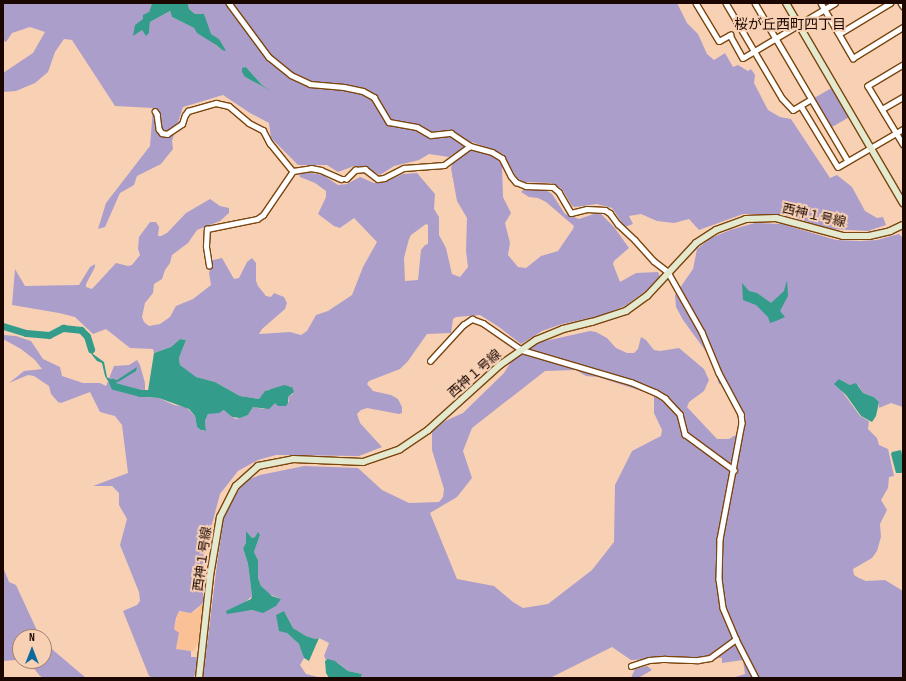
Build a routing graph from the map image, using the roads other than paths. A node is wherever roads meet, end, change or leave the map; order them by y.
1 (229, 3) edge
2 (696, 3) edge
3 (726, 3) edge
4 (755, 3) edge
5 (786, 3) edge
6 (820, 3) edge
7 (835, 3) edge
8 (890, 3) edge
9 (901, 3) edge
10 (903, 6) edge
11 (824, 9) junction
12 (799, 24) junction
13 (903, 27) edge
14 (839, 34) junction
15 (775, 38) junction
16 (754, 51) junction
17 (903, 65) edge
18 (903, 97) edge
19 (811, 99) junction
20 (801, 106) junction
21 (882, 109) junction
22 (155, 111) dead end
23 (903, 129) edge
24 (896, 133) junction
25 (903, 144) edge
26 (470, 146) junction
27 (871, 148) junction
28 (848, 161) junction
29 (293, 171) junction
30 (903, 204) edge
31 (903, 225) edge
32 (209, 266) dead end
33 (668, 272) junction
34 (522, 350) junction
35 (430, 360) dead end
36 (734, 470) junction
37 (736, 639) junction
38 (631, 666) dead end
39 (199, 678) edge
40 (756, 678) edge

1 - 26 street
2 - 16 street
3 - 16 street
4 - 15 street
5 - 12 street
6 - 11 street
7 - 11 street
8 - 14 street
9 - 10 street
11 - 12 street
11 - 14 street
12 - 15 street
12 - 27 street
13 - 14 street
15 - 16 street
15 - 19 street
16 - 20 street
17 - 21 street
18 - 21 street
19 - 20 street
19 - 28 street
20 - 28 street
21 - 24 street
22 - 29 street
23 - 24 street
24 - 25 street
24 - 27 street
26 - 29 street
26 - 33 street
27 - 28 street
27 - 30 street
29 - 32 street
31 - 33 street, 西神１号線
33 - 34 street, 西神１号線
33 - 36 street
34 - 35 street
34 - 36 street
34 - 39 street, 西神１号線
36 - 37 street
37 - 38 street
37 - 40 street

